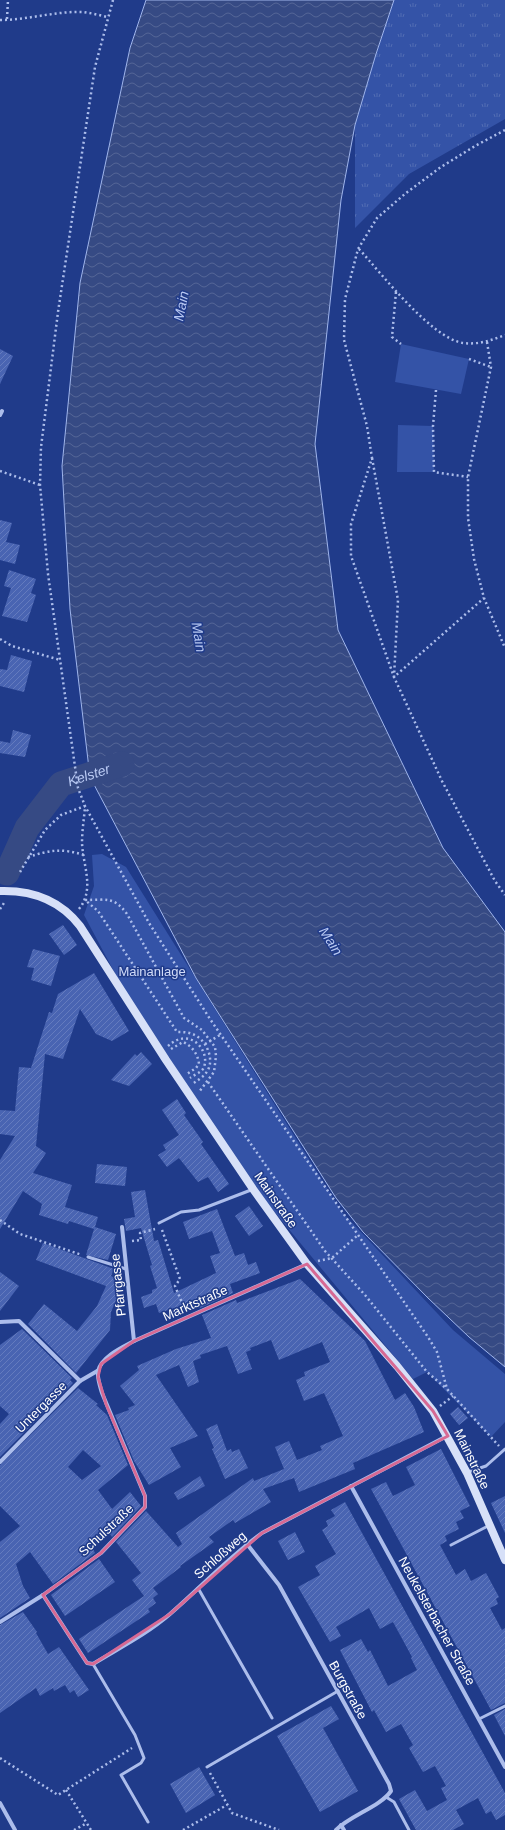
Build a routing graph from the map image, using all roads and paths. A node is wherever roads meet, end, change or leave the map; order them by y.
1 (8, 0) edge
2 (113, 0) edge
3 (107, 17) junction
4 (0, 20) edge
5 (7, 20) junction
6 (505, 130) edge
7 (358, 249) junction
8 (396, 292) junction
9 (505, 335) edge
10 (487, 342) junction
11 (401, 344) dead end
12 (469, 359) dead end
13 (491, 367) junction
14 (436, 390) dead end
15 (372, 458) junction
16 (0, 471) edge
17 (468, 477) junction
18 (40, 485) junction
19 (484, 598) junction
20 (0, 639) edge
21 (505, 648) edge
22 (60, 660) junction
23 (394, 677) junction
24 (85, 806) junction
25 (84, 855) junction
26 (28, 857) junction
27 (20, 872) dead end
28 (0, 891) edge
29 (505, 895) edge
30 (85, 900) junction
31 (4, 903) dead end
32 (0, 908) edge
33 (72, 915) junction
34 (220, 1035) junction
35 (211, 1040) junction
36 (171, 1044) dead end
37 (205, 1044) junction
38 (166, 1060) junction
39 (182, 1067) dead end
40 (187, 1074) junction
41 (192, 1077) dead end
42 (208, 1082) junction
43 (193, 1083) junction
44 (253, 1189) junction
45 (0, 1220) edge
46 (159, 1222) junction
47 (122, 1227) dead end
48 (358, 1234) junction
49 (124, 1242) junction
50 (88, 1257) joint
51 (332, 1258) junction
52 (307, 1264) junction
53 (126, 1269) junction
54 (188, 1317) junction
55 (0, 1322) edge
56 (134, 1340) junction
57 (98, 1370) junction
58 (80, 1381) junction
59 (447, 1389) junction
60 (453, 1396) junction
61 (433, 1411) junction
62 (448, 1436) junction
63 (504, 1451) edge
64 (0, 1462) edge
65 (467, 1473) junction
66 (351, 1486) junction
67 (490, 1525) junction
68 (247, 1544) junction
69 (451, 1545) dead end
70 (505, 1560) edge
71 (198, 1588) junction
72 (43, 1595) junction
73 (0, 1622) edge
74 (93, 1664) junction
75 (338, 1691) junction
76 (505, 1706) edge
77 (272, 1718) dead end
78 (479, 1719) junction
79 (138, 1744) junction
80 (0, 1758) edge
81 (505, 1766) edge
82 (207, 1767) joint
83 (66, 1790) junction
84 (386, 1797) junction
85 (0, 1803) edge
86 (227, 1805) junction
87 (148, 1822) dead end
88 (87, 1823) junction
89 (341, 1825) junction
90 (15, 1830) edge
91 (74, 1830) edge
92 (91, 1830) edge
93 (183, 1830) edge
94 (279, 1830) edge
95 (336, 1830) edge
96 (344, 1830) edge
97 (408, 1830) edge

1 - 5 path
2 - 3 path
3 - 5 path
3 - 18 path
4 - 5 path
6 - 7 path
7 - 8 path
7 - 15 path
8 - 10 path
8 - 11 path
9 - 10 path
10 - 13 path
12 - 13 path
13 - 17 path
14 - 17 path
15 - 23 path
15 - 23 path
16 - 18 path
17 - 19 path
18 - 22 path
19 - 21 path
19 - 23 path
20 - 22 path
22 - 24 path
23 - 29 path
24 - 25 path
24 - 26 path
24 - 34 path
25 - 26 path
25 - 30 path
26 - 27 path
28 - 33 street, Mainstraße
30 - 33 path
30 - 35 path
30 - 37 path
31 - 32 path
33 - 38 street, Mainstraße
34 - 35 path
34 - 48 path
35 - 37 path
35 - 42 path
36 - 41 path
37 - 43 path
38 - 40 path
38 - 44 street, Mainstraße
39 - 40 path
40 - 43 path
42 - 43 path
42 - 51 path
44 - 46 lane
44 - 52 street, Mainstraße
45 - 50 path
46 - 49 path
46 - 54 path
47 - 49 street, Pfarrgasse
48 - 51 path
48 - 59 path
49 - 53 street, Pfarrgasse
50 - 53 lane
51 - 59 path
52 - 54 street, Marktstraße
52 - 61 street, Mainstraße
53 - 56 street, Pfarrgasse
54 - 56 street, Marktstraße
55 - 58 street
56 - 57 street, Marktstraße
57 - 58 street, Untergasse
57 - 72 street, Schulstraße
58 - 64 street, Untergasse
59 - 60 path
60 - 61 path
60 - 63 path
61 - 62 street, Mainstraße
62 - 65 street, Mainstraße
62 - 66 street, Schloßweg
63 - 65 lane
65 - 67 street, Mainstraße
66 - 68 street, Schloßweg
66 - 78 street, Neukelsterbacher Straße
67 - 69 lane
67 - 70 street, Mainstraße
68 - 71 street, Schloßweg
68 - 75 street, Burgstraße
71 - 74 street, Schloßweg
71 - 77 lane
72 - 73 street, Schulstraße
72 - 74 street
74 - 79 lane
75 - 82 lane
75 - 84 street, Burgstraße
76 - 78 lane
78 - 81 street, Neukelsterbacher Straße
79 - 83 path
79 - 87 lane
80 - 83 path
82 - 86 path
83 - 88 path
84 - 89 street
84 - 97 lane
85 - 90 street
86 - 93 path
86 - 94 path
88 - 91 path
88 - 92 path
89 - 95 street
89 - 96 street

